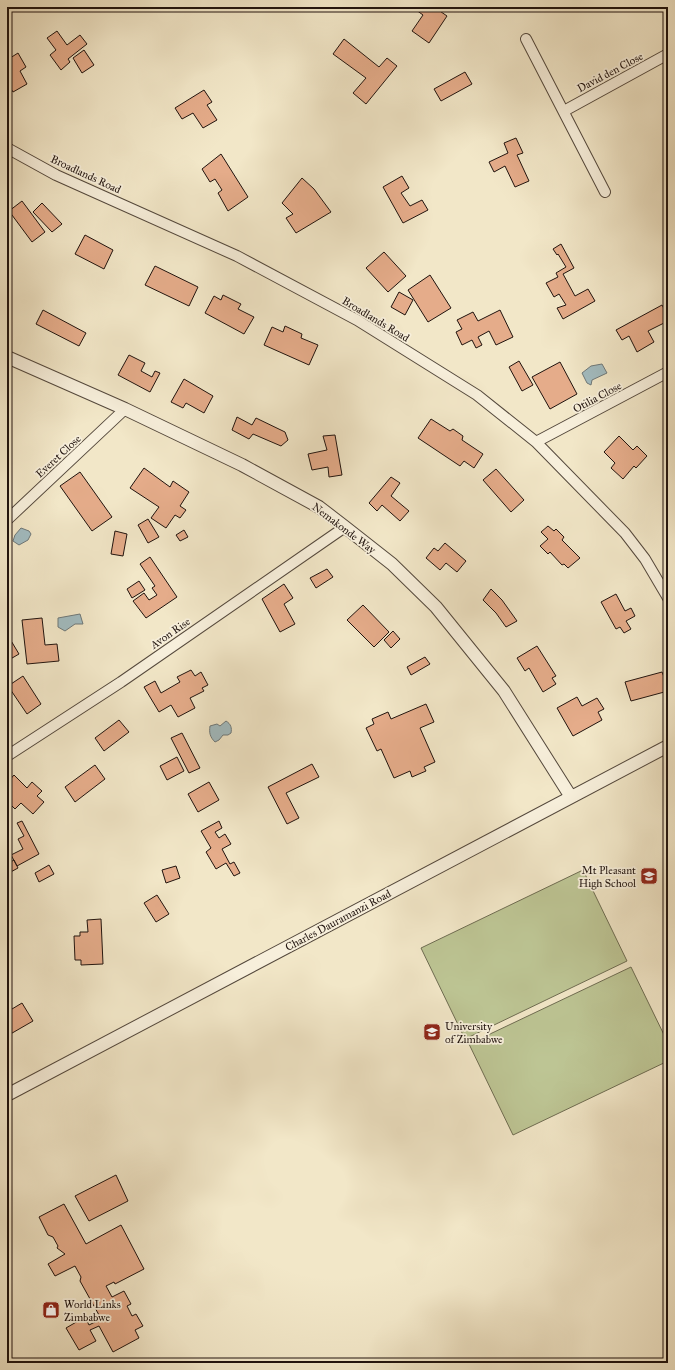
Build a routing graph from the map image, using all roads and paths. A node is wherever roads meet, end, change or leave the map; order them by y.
1 (526, 39) dead end
2 (668, 54) edge
3 (564, 110) junction
4 (7, 148) edge
5 (605, 192) dead end
6 (7, 358) edge
7 (668, 372) edge
8 (125, 409) junction
9 (536, 442) junction
10 (7, 520) edge
11 (345, 527) junction
12 (668, 598) edge
13 (668, 746) edge
14 (7, 756) edge
15 (571, 797) junction
16 (7, 1094) edge

1 - 3 street
2 - 3 street, David den Close
3 - 5 street
4 - 9 street, Broadlands Road
6 - 8 street, Nemakonde Way
7 - 9 street, Otilia Close
8 - 10 street, Everet Close
8 - 11 street, Nemakonde Way
9 - 12 street, Broadlands Road
11 - 14 street, Avon Rise
11 - 15 street, Nemakonde Way
13 - 15 street, Charles Dauramanzi Road
15 - 16 street, Charles Dauramanzi Road

